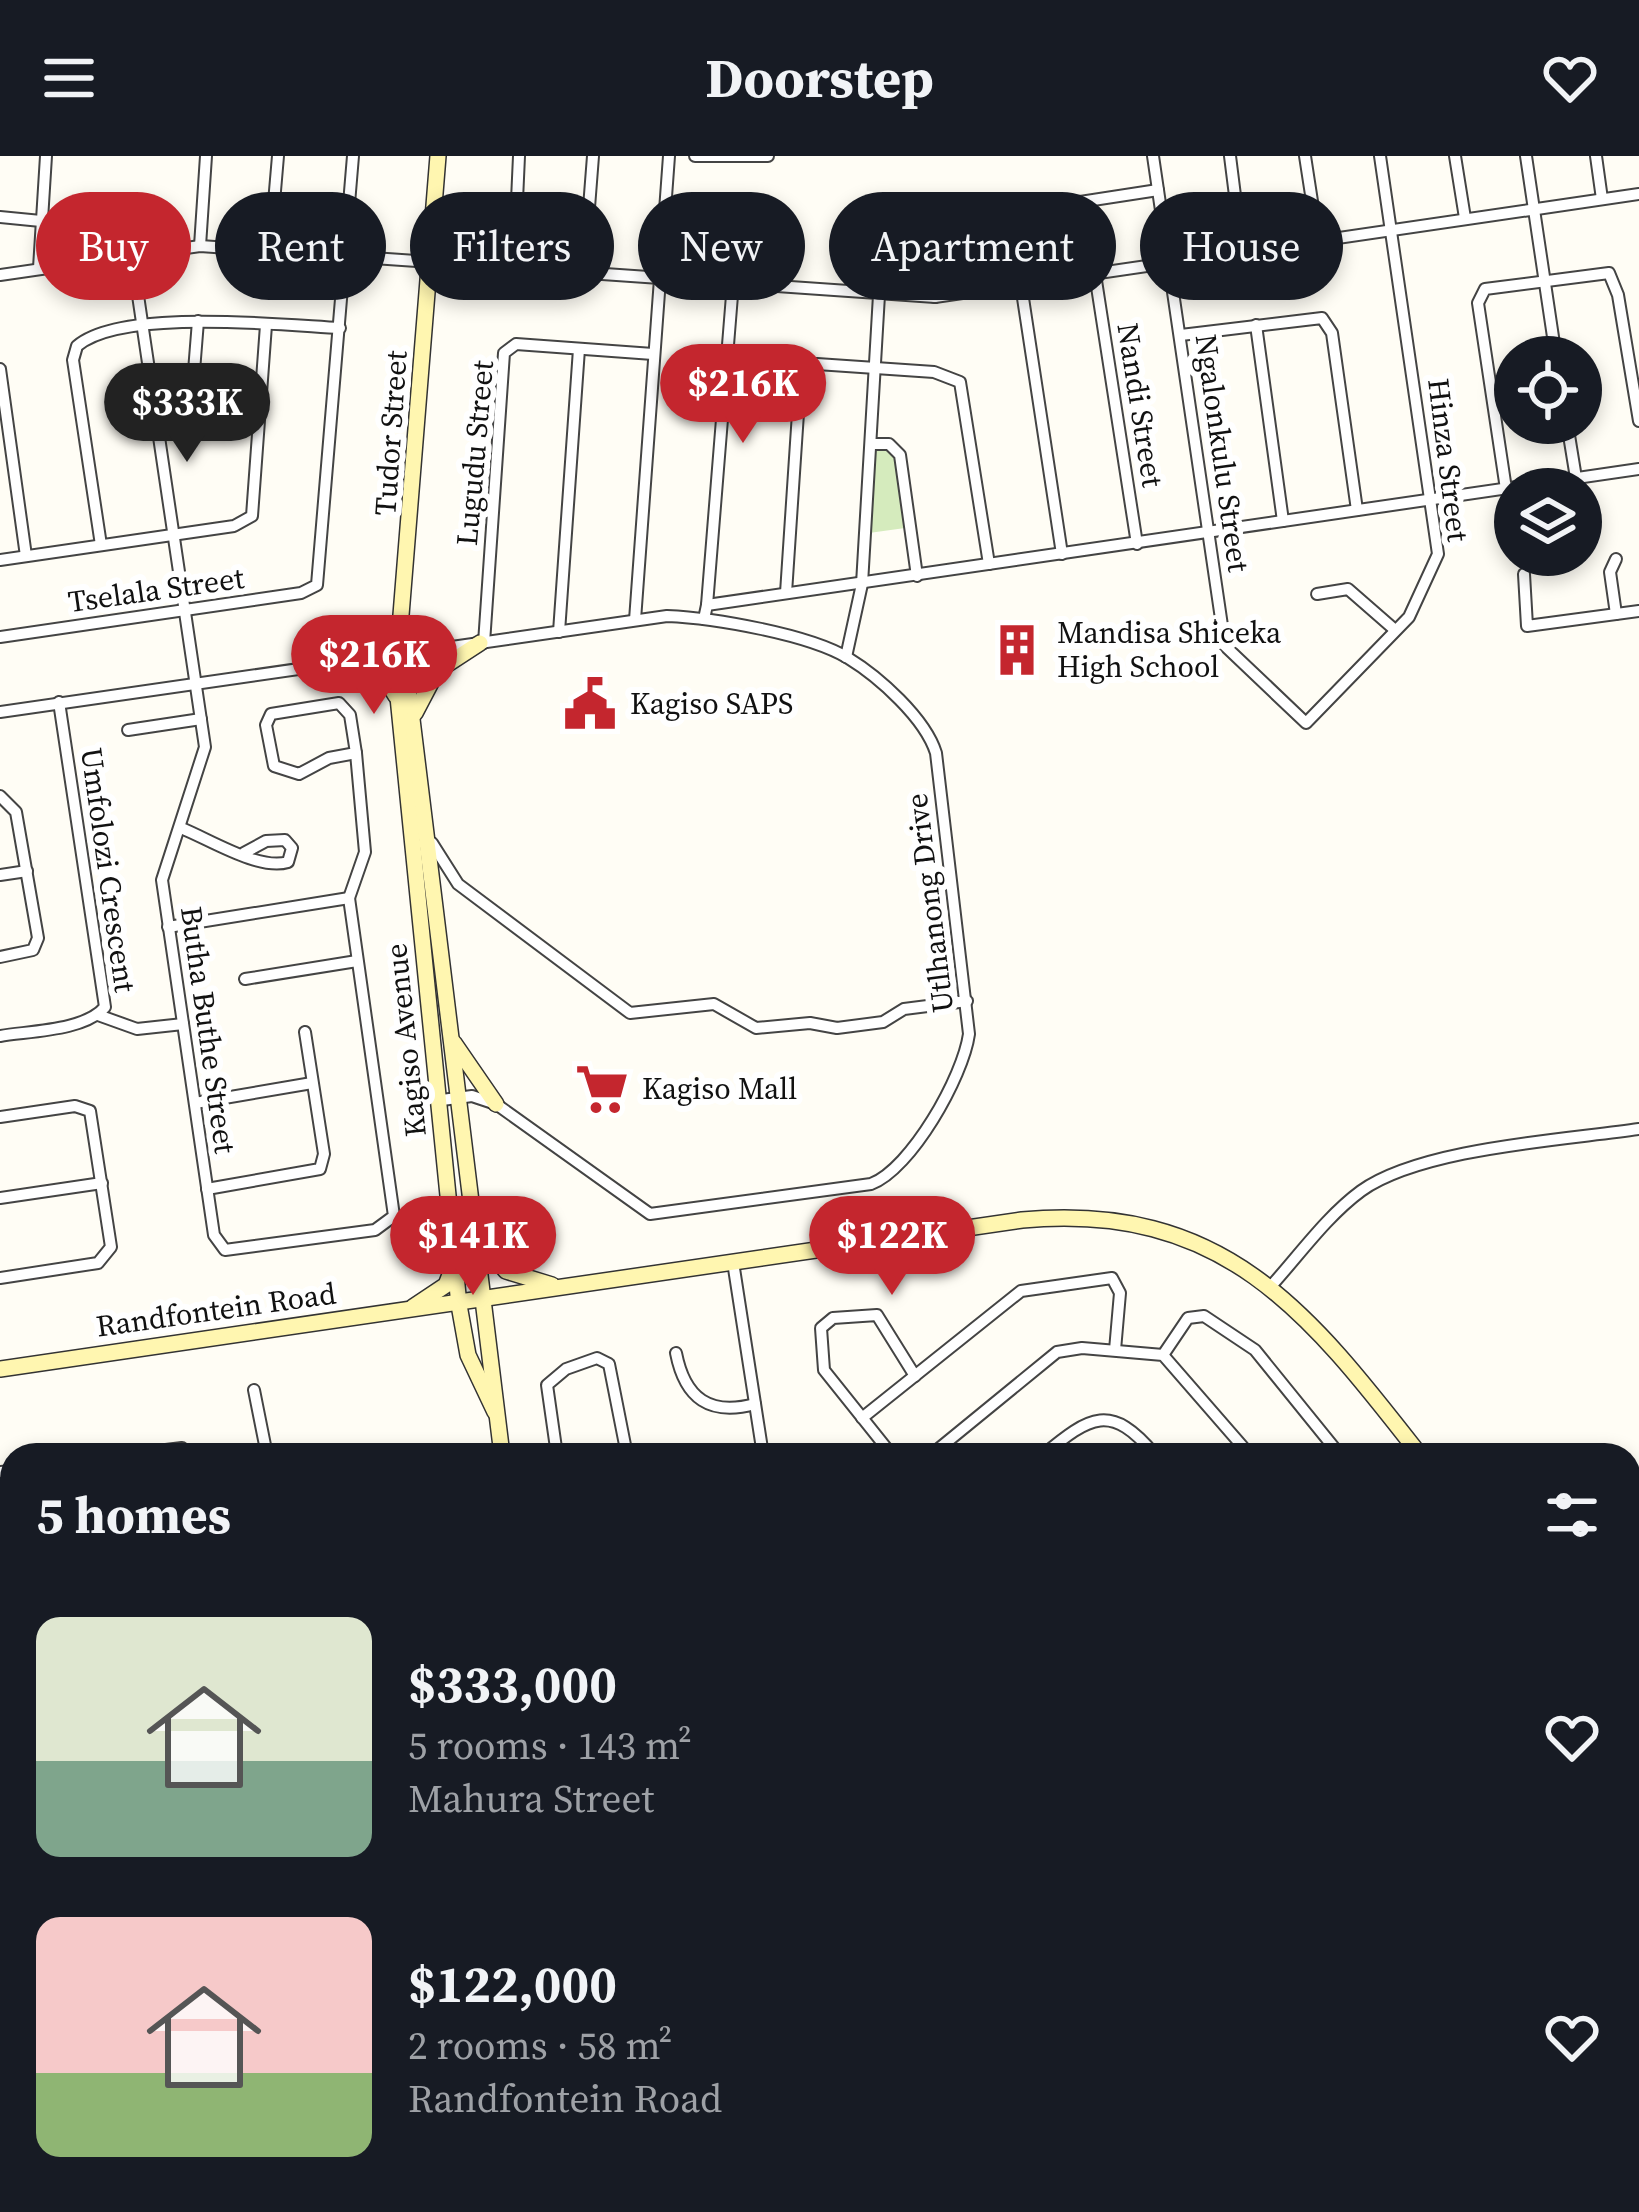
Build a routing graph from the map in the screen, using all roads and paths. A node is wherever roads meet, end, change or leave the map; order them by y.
1 (46, 156) edge
2 (206, 156) edge
3 (278, 156) edge
4 (353, 156) edge
5 (438, 156) edge
6 (519, 156) edge
7 (592, 156) edge
8 (669, 156) edge
9 (695, 156) edge
10 (768, 156) edge
11 (1154, 156) edge
12 (1230, 156) edge
13 (1305, 156) edge
14 (1380, 156) edge
15 (1455, 156) edge
16 (1526, 156) edge
17 (1596, 156) edge
18 (1158, 190) joint
19 (43, 192) edge
20 (275, 192) edge
21 (350, 192) edge
22 (436, 192) edge
23 (517, 192) edge
24 (590, 192) edge
25 (666, 192) edge
26 (1235, 192) edge
27 (1311, 192) edge
28 (1639, 194) edge
29 (1116, 196) edge
30 (1602, 199) junction
31 (1533, 208) junction
32 (0, 217) edge
33 (1465, 218) junction
34 (36, 221) edge
35 (1391, 230) junction
36 (1343, 237) edge
37 (200, 246) junction
38 (191, 247) edge
39 (215, 247) edge
40 (36, 268) edge
41 (0, 274) edge
42 (1544, 278) junction
43 (139, 300) edge
44 (342, 300) edge
45 (428, 300) edge
46 (656, 300) edge
47 (732, 300) edge
48 (879, 300) edge
49 (1023, 300) edge
50 (1099, 300) edge
51 (1176, 300) edge
52 (198, 321) junction
53 (266, 325) junction
54 (1256, 325) junction
55 (143, 328) junction
56 (340, 328) junction
57 (1181, 335) junction
58 (1553, 336) edge
59 (579, 349) junction
60 (653, 353) junction
61 (0, 369) edge
62 (875, 370) junction
63 (1639, 421) edge
64 (158, 436) junction
65 (871, 444) junction
66 (1503, 468) edge
67 (1639, 469) edge
68 (1602, 474) edge
69 (1494, 491) edge
70 (1432, 500) junction
71 (1357, 510) junction
72 (1282, 521) junction
73 (1210, 533) junction
74 (174, 535) junction
75 (101, 544) junction
76 (1137, 544) junction
77 (1062, 554) junction
78 (26, 556) junction
79 (1616, 559) dead end
80 (0, 560) edge
81 (989, 564) junction
82 (917, 576) junction
83 (1525, 576) edge
84 (862, 584) junction
85 (786, 593) junction
86 (1317, 594) dead end
87 (184, 610) junction
88 (1639, 611) edge
89 (705, 612) junction
90 (1616, 614) junction
91 (635, 620) junction
92 (1395, 630) junction
93 (559, 632) junction
94 (0, 637) edge
95 (482, 643) junction
96 (400, 651) junction
97 (846, 657) junction
98 (359, 660) junction
99 (196, 682) junction
100 (398, 699) junction
101 (59, 702) junction
102 (0, 712) edge
103 (413, 718) junction
104 (201, 719) junction
105 (1306, 723) joint
106 (128, 730) dead end
107 (356, 753) junction
108 (0, 796) edge
109 (425, 826) junction
110 (181, 828) junction
111 (244, 853) dead end
112 (27, 871) junction
113 (0, 875) edge
114 (349, 898) junction
115 (168, 927) junction
116 (0, 957) edge
117 (357, 961) junction
118 (252, 994) dead end
119 (967, 1001) junction
120 (98, 1015) junction
121 (183, 1024) junction
122 (305, 1032) dead end
123 (450, 1034) junction
124 (0, 1036) edge
125 (312, 1083) junction
126 (450, 1098) junction
127 (195, 1103) junction
128 (496, 1103) junction
129 (0, 1117) edge
130 (1639, 1130) edge
131 (102, 1183) junction
132 (207, 1190) junction
133 (0, 1198) edge
134 (472, 1222) junction
135 (454, 1254) junction
136 (734, 1262) junction
137 (0, 1278) edge
138 (1272, 1285) junction
139 (570, 1287) junction
140 (516, 1296) junction
141 (481, 1302) junction
142 (459, 1306) junction
143 (408, 1311) junction
144 (962, 1315) dead end
145 (972, 1329) junction
146 (485, 1340) junction
147 (1115, 1350) junction
148 (676, 1353) dead end
149 (469, 1355) junction
150 (1163, 1355) junction
151 (0, 1369) edge
152 (915, 1376) junction
153 (254, 1390) dead end
154 (755, 1404) junction
155 (495, 1412) junction
156 (862, 1418) junction
157 (265, 1443) edge
158 (500, 1443) edge
159 (555, 1443) edge
160 (625, 1443) edge
161 (761, 1443) edge
162 (882, 1443) edge
163 (946, 1443) edge
164 (1058, 1443) edge
165 (1145, 1443) edge
166 (1240, 1443) edge
167 (1330, 1443) edge
168 (1410, 1443) edge

1 - 19 street
2 - 37 street
3 - 20 street
4 - 21 street
5 - 22 street, Tudor Street
6 - 23 street
7 - 24 street
8 - 25 street
9 - 10 street
11 - 18 street, Ngalonkulu Street
12 - 26 street
13 - 27 street
14 - 35 street, Hinza Street
15 - 33 street
16 - 31 street
17 - 30 street
18 - 29 street
28 - 30 street
30 - 31 street
31 - 33 street
31 - 42 street
32 - 34 street
33 - 35 street
35 - 36 street
35 - 70 street, Hinza Street
37 - 38 street
37 - 39 street
40 - 41 street
42 - 58 street
42 - 63 street
42 - 66 street
43 - 55 street, Butha Buthe Street
44 - 56 street
45 - 96 street, Tudor Street
46 - 60 street
47 - 89 street
48 - 62 street
49 - 77 street
50 - 76 street, Nandi Street
51 - 57 street, Ngalonkulu Street
52 - 53 street
52 - 55 street
52 - 64 street
53 - 56 street
53 - 74 street
54 - 57 street
54 - 71 street
54 - 72 street
55 - 64 street, Butha Buthe Street
55 - 75 street
56 - 87 street, Tselala Street
57 - 73 street, Ngalonkulu Street
59 - 60 street
59 - 93 street
59 - 95 street, Lugudu Street
60 - 91 street
61 - 78 street
62 - 65 street
62 - 81 street
62 - 85 street
64 - 74 street, Butha Buthe Street
65 - 82 street
65 - 84 street
67 - 68 street, Utlhanong Drive
69 - 70 street, Utlhanong Drive
70 - 71 street, Utlhanong Drive
70 - 92 street, Hinza Street
71 - 72 street, Utlhanong Drive
72 - 73 street, Utlhanong Drive
73 - 76 street, Utlhanong Drive
73 - 105 street, Ngalonkulu Street
74 - 75 street
74 - 87 street, Butha Buthe Street
75 - 78 street
76 - 77 street, Utlhanong Drive
77 - 81 street, Utlhanong Drive
78 - 80 street
79 - 90 street
81 - 82 street, Utlhanong Drive
82 - 84 street, Utlhanong Drive
83 - 90 street
84 - 85 street, Utlhanong Drive
84 - 97 street
85 - 89 street, Utlhanong Drive
86 - 92 street
87 - 94 street, Tselala Street
87 - 99 street, Butha Buthe Street
88 - 90 street
89 - 91 street, Utlhanong Drive
89 - 97 street, Utlhanong Drive
91 - 93 street, Utlhanong Drive
92 - 105 street, Hinza Street
93 - 95 street, Utlhanong Drive
95 - 96 street, Utlhanong Drive
95 - 103 street
96 - 98 street, Utlhanong Drive
96 - 100 street, Kagiso Avenue
96 - 103 street, Kagiso Avenue
97 - 119 street, Utlhanong Drive
98 - 99 street, Utlhanong Drive
98 - 100 street
99 - 101 street, Utlhanong Drive
99 - 104 street, Butha Buthe Street
100 - 126 street, Kagiso Avenue
101 - 102 street, Utlhanong Drive
101 - 120 street, Umfolozi Crescent
103 - 109 street, Kagiso Avenue
104 - 106 street
104 - 110 street, Butha Buthe Street
107 - 107 street
107 - 114 street
108 - 112 street
109 - 119 street
109 - 123 street, Kagiso Avenue
110 - 111 street
110 - 115 street, Butha Buthe Street
112 - 113 street
112 - 116 street
114 - 115 street
114 - 117 street
115 - 121 street, Butha Buthe Street
117 - 118 street
117 - 132 street, Butha Buthe Street
119 - 128 street, Utlhanong Drive
120 - 121 street
120 - 124 street, Umfolozi Crescent
121 - 127 street, Butha Buthe Street
122 - 125 street
123 - 126 street, Kagiso Avenue
123 - 128 street
125 - 127 street
125 - 132 street
126 - 128 street, Utlhanong Drive
126 - 134 street, Kagiso Avenue
126 - 135 street, Kagiso Avenue
127 - 132 street, Butha Buthe Street
129 - 131 street
130 - 138 street
131 - 133 street
131 - 137 street
134 - 139 street
134 - 141 street, Kagiso Avenue
135 - 142 street, Kagiso Avenue
135 - 143 street
136 - 138 street, Randfontein Road
136 - 139 street, Randfontein Road
136 - 154 street
138 - 168 street, Randfontein Road
139 - 140 street, Randfontein Road
140 - 141 street, Randfontein Road
140 - 146 street
141 - 142 street, Randfontein Road
141 - 146 street, Kagiso Avenue
142 - 143 street, Randfontein Road
142 - 149 street, Kagiso Avenue
143 - 149 street
143 - 151 street, Randfontein Road
144 - 145 street
145 - 147 street
145 - 152 street
146 - 155 street, Kagiso Avenue
147 - 150 street
147 - 163 street
148 - 154 street
149 - 155 street, Kagiso Avenue
150 - 166 street
150 - 167 street
152 - 156 street
152 - 156 street
153 - 157 street
154 - 161 street
155 - 158 street, Kagiso Avenue
156 - 162 street
159 - 160 street
164 - 165 street

